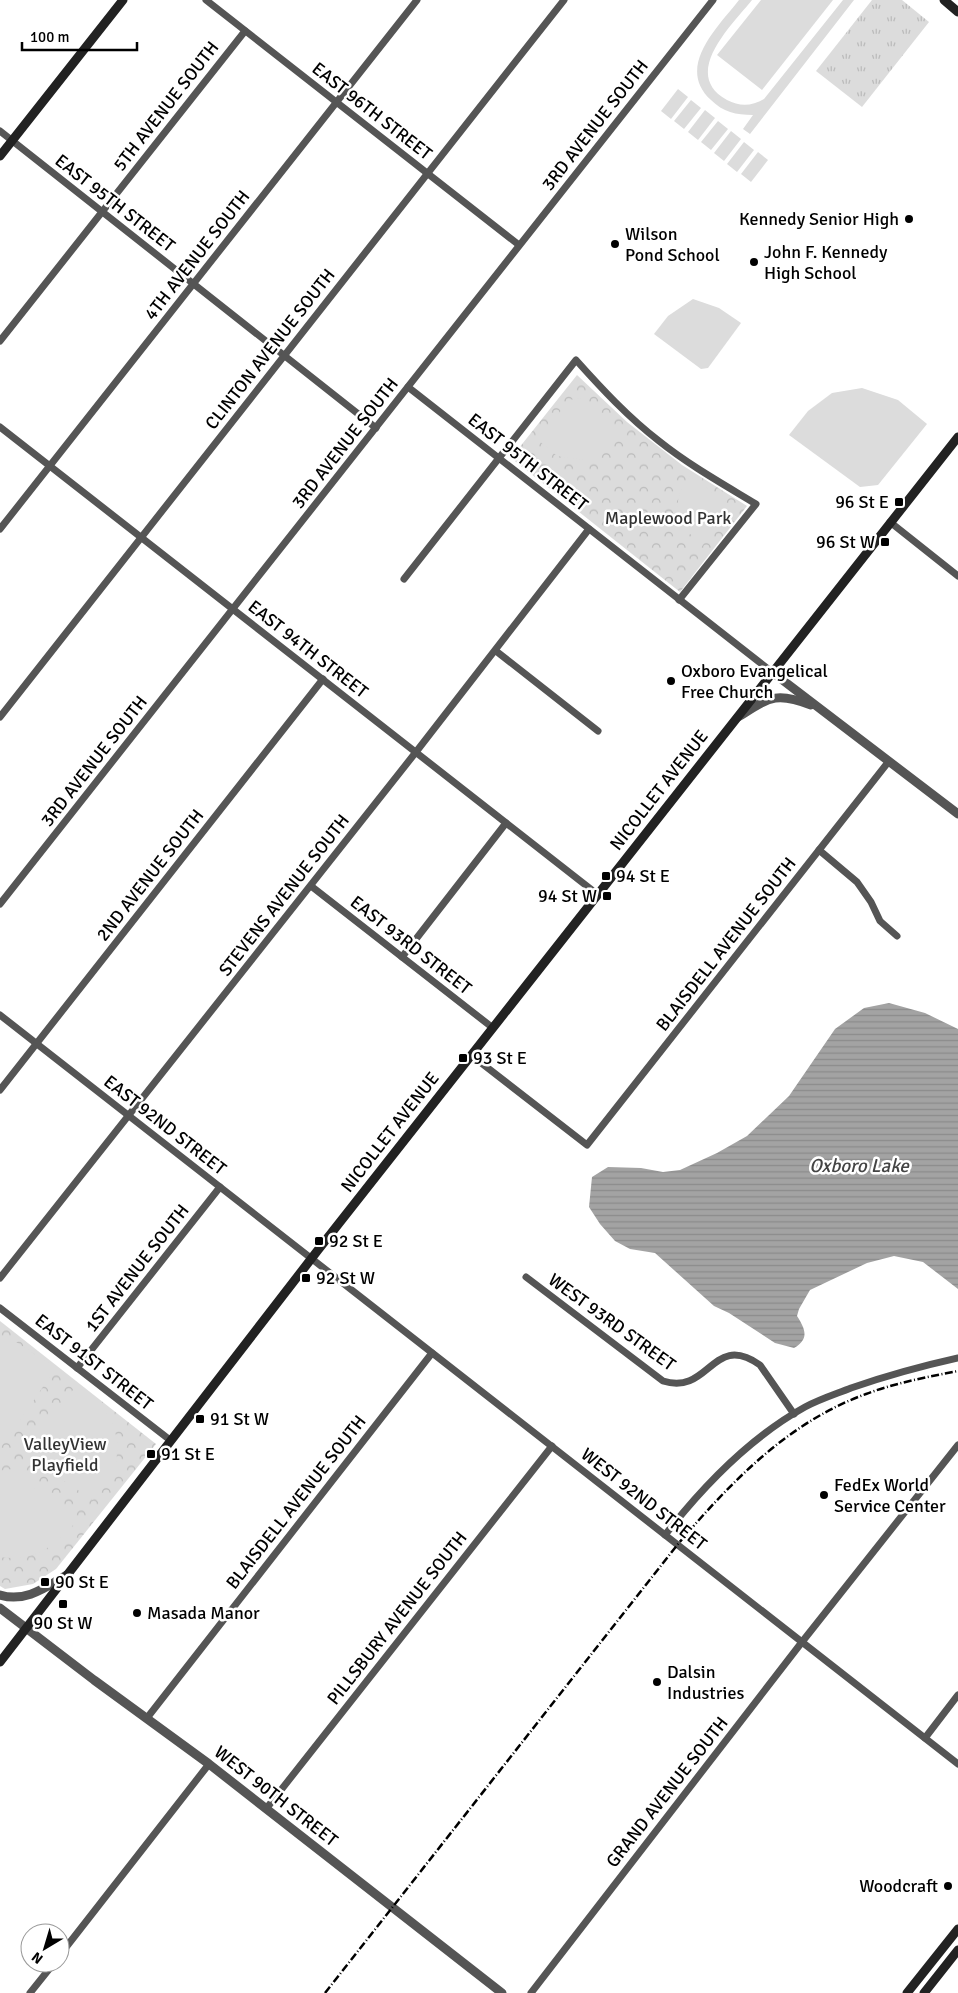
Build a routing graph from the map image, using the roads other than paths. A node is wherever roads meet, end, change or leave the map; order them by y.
1 (123, 0) edge
2 (206, 0) edge
3 (417, 0) edge
4 (564, 0) edge
5 (713, 0) edge
6 (944, 0) edge
7 (958, 12) edge
8 (245, 30) junction
9 (336, 102) junction
10 (0, 131) edge
11 (12, 140) junction
12 (0, 156) edge
13 (428, 173) junction
14 (102, 212) junction
15 (519, 246) junction
16 (193, 284) junction
17 (0, 341) edge
18 (284, 355) junction
19 (408, 388) junction
20 (0, 427) edge
21 (376, 428) junction
22 (958, 436) edge
23 (499, 458) junction
24 (50, 466) junction
25 (890, 522) junction
26 (0, 529) edge
27 (589, 529) junction
28 (141, 538) junction
29 (958, 576) edge
30 (404, 579) dead end
31 (679, 600) junction
32 (232, 609) junction
33 (496, 650) junction
34 (772, 672) junction
35 (323, 679) junction
36 (822, 710) junction
37 (0, 717) edge
38 (734, 720) junction
39 (598, 731) dead end
40 (416, 752) junction
41 (889, 761) junction
42 (958, 814) edge
43 (506, 823) junction
44 (818, 850) junction
45 (311, 886) junction
46 (597, 894) junction
47 (0, 904) edge
48 (896, 936) dead end
49 (402, 957) junction
50 (0, 1015) edge
51 (493, 1028) junction
52 (36, 1043) junction
53 (472, 1055) junction
54 (0, 1090) edge
55 (128, 1115) junction
56 (220, 1187) junction
57 (311, 1259) junction
58 (526, 1277) dead end
59 (0, 1278) edge
60 (0, 1308) edge
61 (432, 1353) junction
62 (958, 1358) edge
63 (78, 1368) junction
64 (794, 1414) junction
65 (170, 1440) junction
66 (958, 1445) edge
67 (552, 1446) junction
68 (665, 1535) junction
69 (68, 1575) junction
70 (0, 1595) edge
71 (0, 1608) edge
72 (27, 1629) junction
73 (802, 1642) junction
74 (0, 1662) edge
75 (958, 1695) edge
76 (147, 1718) junction
77 (925, 1738) junction
78 (209, 1764) junction
79 (958, 1764) edge
80 (266, 1808) junction
81 (958, 1929) edge
82 (70, 1942) edge
83 (958, 1950) edge
84 (46, 1973) edge
85 (30, 1993) edge
86 (502, 1993) edge
87 (531, 1993) edge
88 (907, 1993) edge
89 (924, 1993) edge

1 - 11 main road
2 - 8 street, EAST 96TH STREET
3 - 9 street, 4TH AVENUE SOUTH
4 - 13 street, CLINTON AVENUE SOUTH
5 - 15 street, 3RD AVENUE SOUTH
6 - 7 main road
8 - 9 street, EAST 96TH STREET
8 - 14 street, 5TH AVENUE SOUTH
9 - 13 street, EAST 96TH STREET
9 - 16 street, 4TH AVENUE SOUTH
10 - 11 street, EAST 95TH STREET
11 - 12 main road
11 - 14 street, EAST 95TH STREET
13 - 15 street, EAST 96TH STREET
13 - 18 street, CLINTON AVENUE SOUTH
14 - 16 street, EAST 95TH STREET
14 - 17 street, 5TH AVENUE SOUTH
15 - 19 street, 3RD AVENUE SOUTH
16 - 18 street, EAST 95TH STREET
16 - 24 street, 4TH AVENUE SOUTH
18 - 21 street, EAST 95TH STREET
18 - 28 street, CLINTON AVENUE SOUTH
19 - 21 street, 3RD AVENUE SOUTH
19 - 23 street, EAST 95TH STREET
20 - 24 street, EAST 94TH STREET
21 - 32 street, 3RD AVENUE SOUTH
22 - 25 main road, NICOLLET AVENUE
23 - 27 street, EAST 95TH STREET
23 - 30 street
23 - 31 street
24 - 26 street, 4TH AVENUE SOUTH
24 - 28 street, EAST 94TH STREET
25 - 29 street
25 - 34 main road, NICOLLET AVENUE
27 - 31 street, EAST 95TH STREET
27 - 33 street, STEVENS AVENUE SOUTH
28 - 32 street, EAST 94TH STREET
28 - 37 street, CLINTON AVENUE SOUTH
31 - 34 street, EAST 95TH STREET
32 - 35 street, EAST 94TH STREET
32 - 47 street, 3RD AVENUE SOUTH
33 - 39 street
33 - 40 street, STEVENS AVENUE SOUTH
34 - 36 street
34 - 38 main road, NICOLLET AVENUE
35 - 40 street, EAST 94TH STREET
35 - 52 street, 2ND AVENUE SOUTH
36 - 38 street
36 - 41 street
38 - 46 main road, NICOLLET AVENUE
40 - 43 street, EAST 94TH STREET
40 - 45 street, STEVENS AVENUE SOUTH
41 - 42 street
41 - 44 street, BLAISDELL AVENUE SOUTH
43 - 46 street, EAST 94TH STREET
43 - 49 street
44 - 48 street
44 - 53 street, BLAISDELL AVENUE SOUTH
45 - 49 street, EAST 93RD STREET
45 - 55 street, STEVENS AVENUE SOUTH
46 - 51 main road, NICOLLET AVENUE
49 - 51 street, EAST 93RD STREET
50 - 52 street, EAST 92ND STREET
51 - 53 main road, NICOLLET AVENUE
52 - 54 street, 2ND AVENUE SOUTH
52 - 55 street, EAST 92ND STREET
53 - 57 main road, NICOLLET AVENUE
55 - 56 street, EAST 92ND STREET
55 - 59 street, STEVENS AVENUE SOUTH
56 - 57 street, EAST 92ND STREET
56 - 63 street, 1ST AVENUE SOUTH
57 - 61 street, WEST 92ND STREET
57 - 65 main road, NICOLLET AVENUE
58 - 64 street, WEST 93RD STREET
60 - 63 street, EAST 91ST STREET
61 - 67 street, WEST 92ND STREET
61 - 76 street, BLAISDELL AVENUE SOUTH
62 - 64 street
63 - 65 street, EAST 91ST STREET
64 - 68 street
65 - 69 main road, NICOLLET AVENUE
66 - 73 street, GRAND AVENUE SOUTH
67 - 68 street, WEST 92ND STREET
67 - 80 street, PILLSBURY AVENUE SOUTH
68 - 73 street, WEST 92ND STREET
69 - 70 street
69 - 72 main road, NICOLLET AVENUE
71 - 72 street, WEST 90TH STREET
72 - 74 main road, NICOLLET AVENUE
72 - 76 street, WEST 90TH STREET
73 - 77 street, WEST 92ND STREET
73 - 87 street, GRAND AVENUE SOUTH
75 - 77 street
76 - 78 street, WEST 90TH STREET
77 - 79 street, WEST 92ND STREET
78 - 80 street, WEST 90TH STREET
78 - 82 street
80 - 86 street, WEST 90TH STREET
81 - 88 main road
83 - 89 main road
84 - 85 street

